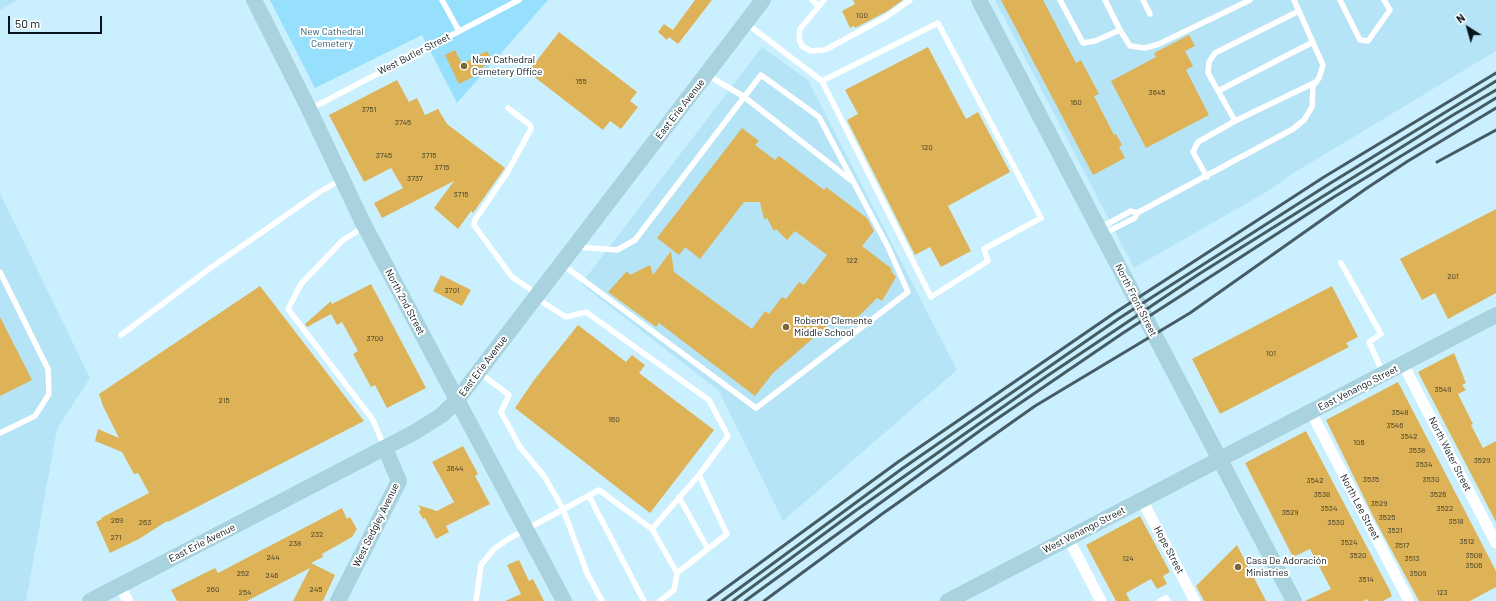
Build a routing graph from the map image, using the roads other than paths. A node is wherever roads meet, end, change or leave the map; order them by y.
1 (254, 0) edge
2 (442, 0) edge
3 (519, 0) edge
4 (763, 0) edge
5 (812, 0) edge
6 (824, 0) edge
7 (910, 0) edge
8 (979, 0) edge
9 (1060, 0) edge
10 (1105, 0) edge
11 (1143, 0) edge
12 (1250, 0) edge
13 (1294, 0) edge
14 (1340, 0) edge
15 (1384, 0) edge
16 (819, 6) junction
17 (1299, 11) junction
18 (1150, 14) dead end
19 (745, 23) junction
20 (1120, 30) junction
21 (458, 31) junction
22 (1313, 42) junction
23 (706, 74) junction
24 (822, 81) junction
25 (1316, 82) junction
26 (1218, 91) junction
27 (743, 96) junction
28 (508, 108) dead end
29 (310, 109) junction
30 (1235, 121) junction
31 (1207, 176) junction
32 (342, 178) junction
33 (854, 182) junction
34 (365, 226) junction
35 (1100, 231) junction
36 (575, 245) junction
37 (1341, 263) dead end
38 (561, 264) junction
39 (0, 272) edge
40 (536, 296) junction
41 (1496, 315) edge
42 (121, 335) dead end
43 (1403, 364) junction
44 (478, 372) junction
45 (1384, 374) junction
46 (457, 400) junction
47 (1311, 412) junction
48 (0, 433) edge
49 (385, 448) junction
50 (1220, 460) junction
51 (699, 475) junction
52 (589, 496) junction
53 (679, 498) junction
54 (1142, 500) junction
55 (563, 509) junction
56 (526, 529) junction
57 (652, 529) junction
58 (1068, 538) junction
59 (1496, 543) edge
60 (708, 549) junction
61 (677, 573) junction
62 (120, 586) junction
63 (90, 601) edge
64 (128, 601) edge
65 (338, 601) edge
66 (476, 601) edge
67 (564, 601) edge
68 (602, 601) edge
69 (644, 601) edge
70 (660, 601) edge
71 (948, 601) edge
72 (1101, 601) edge
73 (1160, 601) edge
74 (1168, 601) edge
75 (1195, 601) edge
76 (1294, 601) edge
77 (1410, 601) edge

1 - 29 main road, North 2nd Street
2 - 21 lane
3 - 21 lane, West Butler Street
4 - 19 main road, East Erie Avenue
5 - 16 lane
6 - 16 lane
7 - 16 lane
8 - 35 main road, North Front Street
9 - 20 lane
10 - 20 lane
11 - 18 lane
12 - 20 lane
13 - 17 lane
14 - 15 lane
17 - 22 lane
17 - 26 lane
19 - 23 main road, East Erie Avenue
19 - 24 lane
21 - 29 lane, West Butler Street
22 - 25 lane
22 - 26 lane
23 - 27 lane
23 - 36 main road, East Erie Avenue
24 - 24 lane
25 - 30 lane
25 - 31 lane
26 - 30 lane
27 - 33 lane
27 - 33 lane
27 - 36 lane
28 - 40 lane
29 - 32 main road, North 2nd Street
30 - 31 lane
31 - 35 lane
32 - 34 main road, North 2nd Street
32 - 42 lane
33 - 38 lane
34 - 46 main road, North 2nd Street
34 - 49 lane
35 - 50 main road, North Front Street
36 - 38 main road, East Erie Avenue
37 - 45 lane
38 - 40 main road, East Erie Avenue
39 - 48 lane
40 - 44 main road, East Erie Avenue
40 - 51 lane
41 - 43 main road, East Venango Street
43 - 45 main road, East Venango Street
43 - 59 street, North Water Street
44 - 46 main road, East Erie Avenue
44 - 55 lane
45 - 47 main road, East Venango Street
46 - 49 main road, East Erie Avenue
46 - 56 main road, North 2nd Street
47 - 50 main road, East Venango Street
47 - 77 street, North Lee Street
49 - 62 main road, East Erie Avenue
49 - 65 main road, West Sedgley Avenue
50 - 54 main road, West Venango Street
50 - 76 main road, North Front Street
51 - 53 lane
51 - 60 lane
52 - 55 lane
52 - 57 lane
52 - 69 lane
53 - 57 lane
53 - 60 lane
54 - 58 main road, West Venango Street
54 - 75 street, Hope Street
55 - 56 lane
55 - 68 lane
56 - 66 lane
56 - 67 main road, North 2nd Street
57 - 61 lane
58 - 71 main road, West Venango Street
58 - 72 street
60 - 61 lane
61 - 70 lane
62 - 63 main road, East Erie Avenue
62 - 64 street
73 - 74 lane

